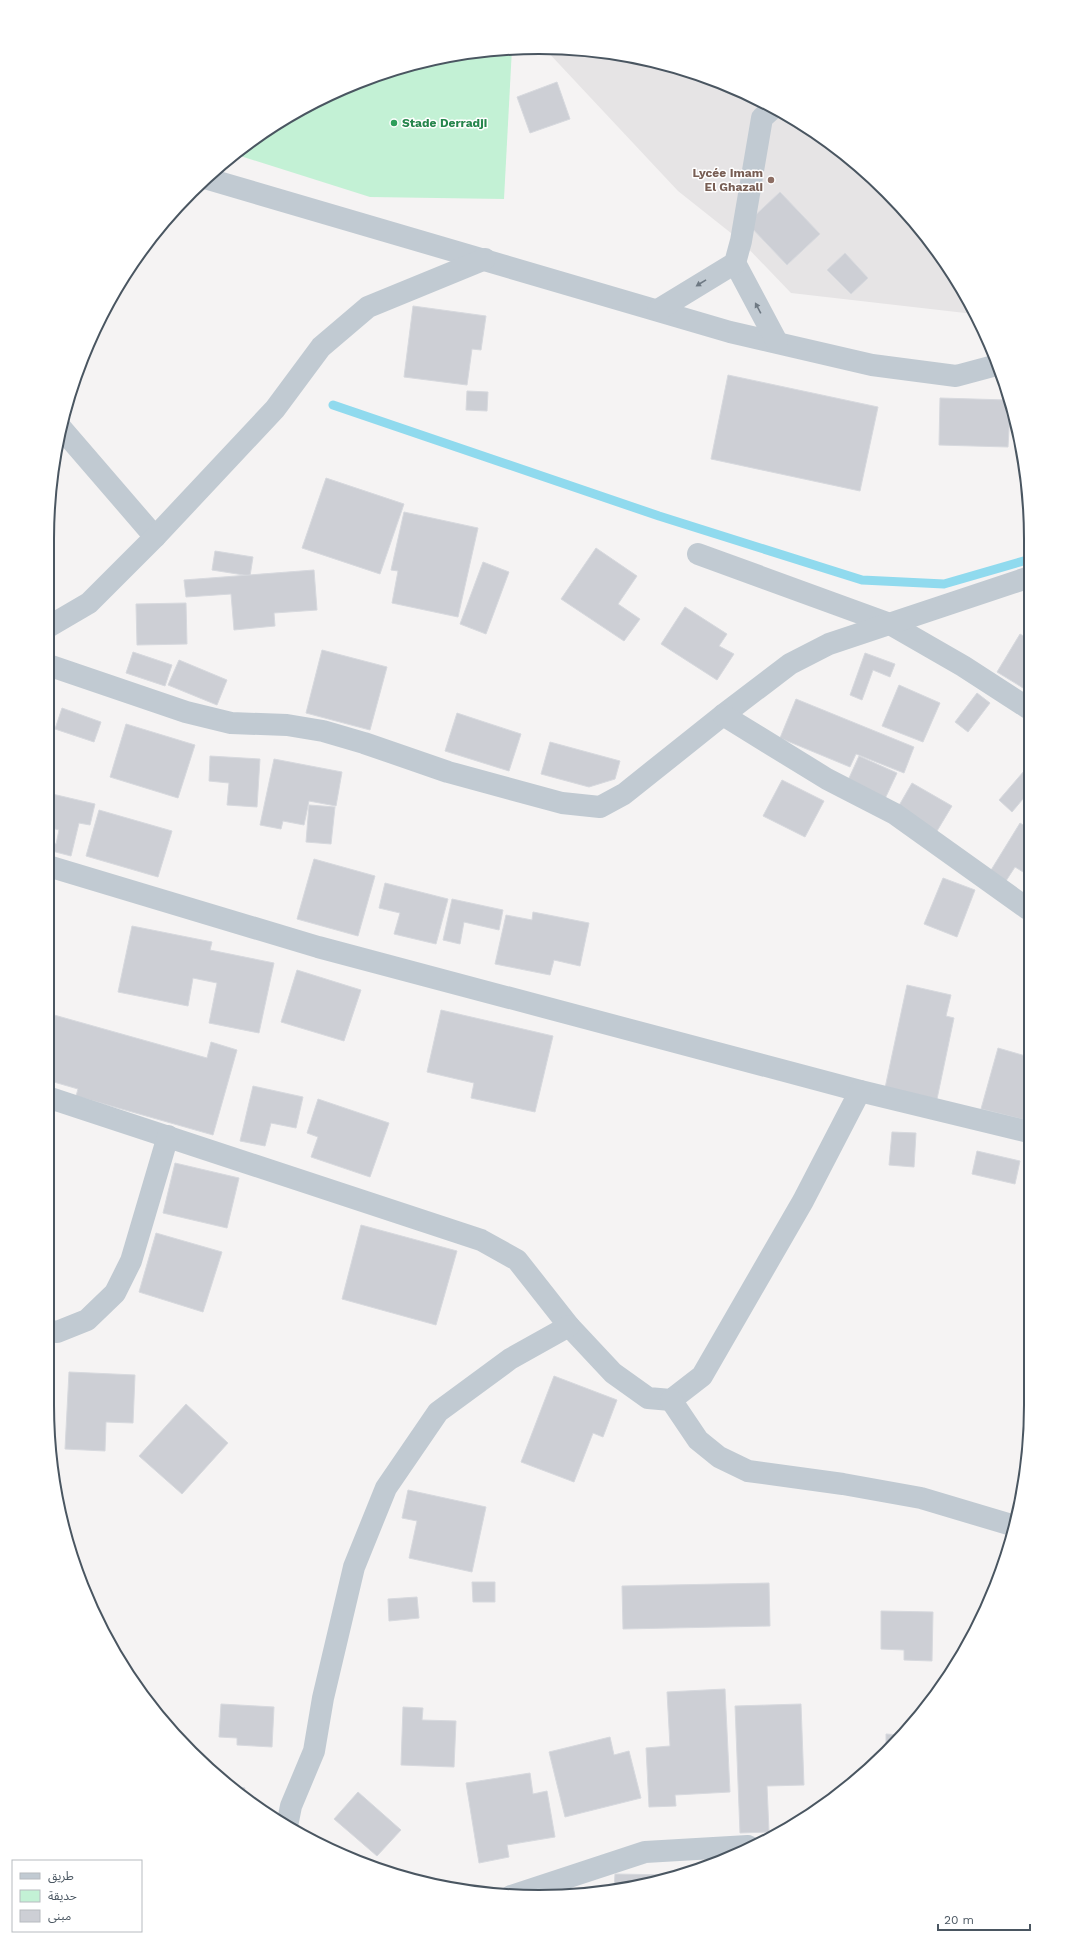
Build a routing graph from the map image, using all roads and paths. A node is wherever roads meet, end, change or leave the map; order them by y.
1 (769, 112) edge
2 (212, 180) edge
3 (485, 259) junction
4 (735, 263) junction
5 (658, 310) junction
6 (777, 342) junction
7 (992, 367) edge
8 (66, 433) edge
9 (155, 537) junction
10 (698, 554) dead end
11 (1024, 579) edge
12 (54, 624) edge
13 (890, 624) junction
14 (54, 667) edge
15 (1024, 705) edge
16 (723, 715) junction
17 (54, 868) edge
18 (1024, 906) edge
19 (860, 1091) junction
20 (54, 1099) edge
21 (1024, 1131) edge
22 (168, 1136) junction
23 (569, 1326) junction
24 (54, 1331) edge
25 (671, 1400) junction
26 (1009, 1524) edge
27 (288, 1820) edge
28 (740, 1846) edge
29 (530, 1890) edge

1 - 4 street
2 - 3 street
3 - 5 street
3 - 9 street
4 -> 5 street
6 -> 4 street
5 - 6 street
6 - 7 street
8 - 9 street
9 - 12 street
10 - 13 street
11 - 13 street
13 - 15 street
13 - 16 street
14 - 16 street
16 - 18 street
17 - 19 street
19 - 21 street
19 - 25 street
20 - 22 street
22 - 23 street
22 - 24 street
23 - 25 street
23 - 27 street
25 - 26 street
28 - 29 street

